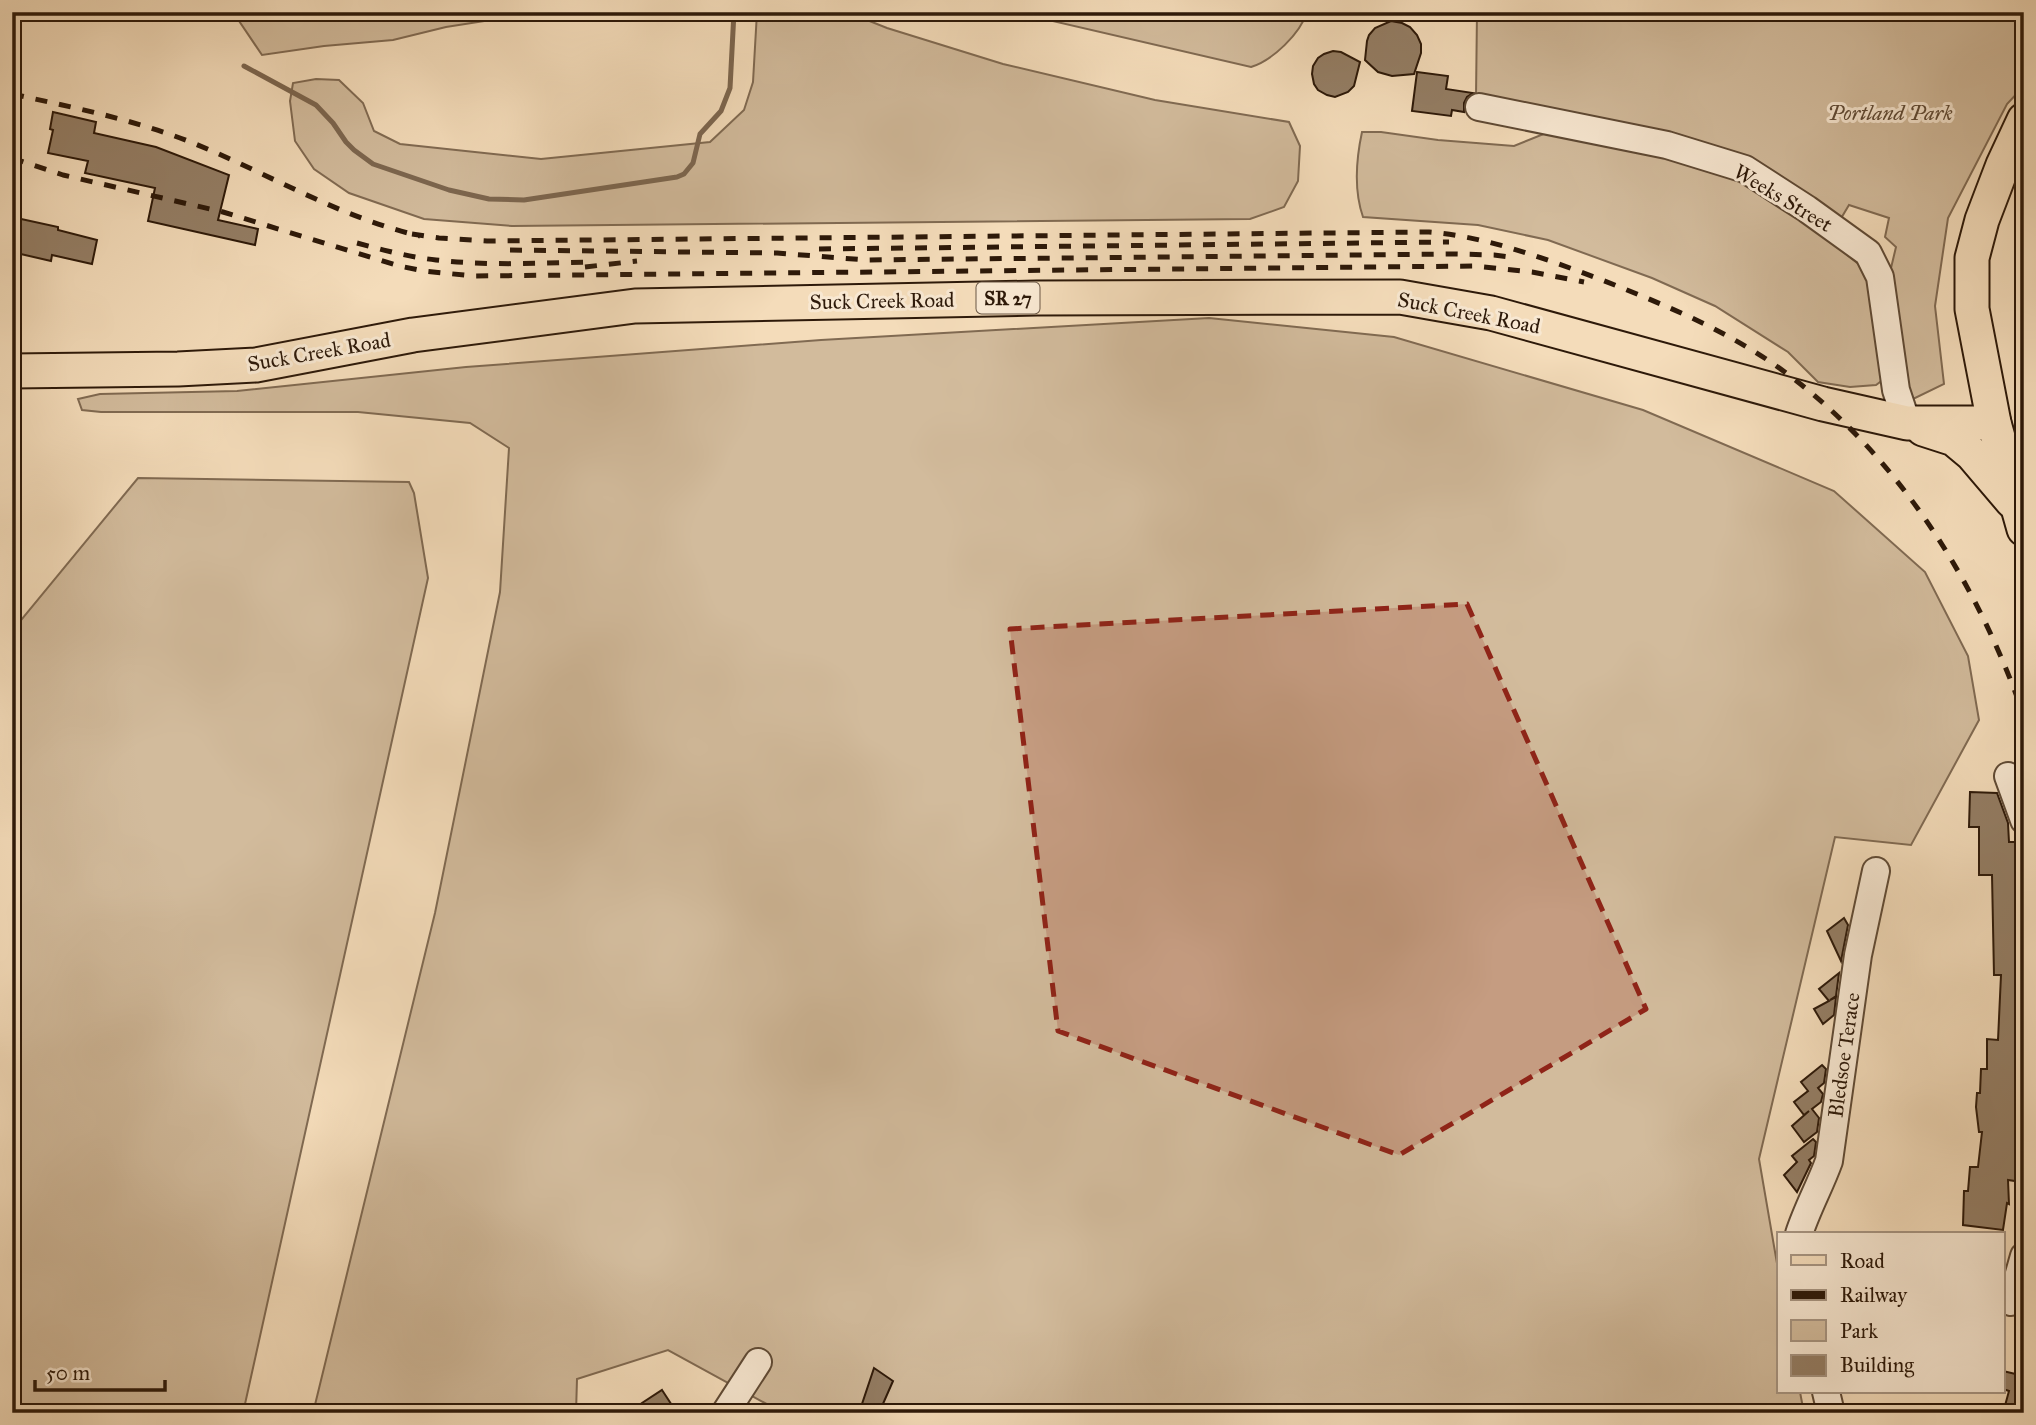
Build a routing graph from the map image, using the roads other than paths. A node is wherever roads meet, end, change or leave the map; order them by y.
1 (1479, 107) dead end
2 (2024, 120) edge
3 (12, 371) edge
4 (1907, 423) junction
5 (1994, 423) junction
6 (2021, 518) edge
7 (2008, 776) dead end
8 (2024, 820) edge
9 (1876, 871) dead end
10 (1800, 1232) edge
11 (2024, 1256) edge
12 (2011, 1302) dead end
13 (758, 1362) dead end
14 (1826, 1394) edge
15 (725, 1413) edge
16 (1831, 1413) edge

1 - 4 street, Weeks Street
2 - 5 main road
3 - 4 main road, Suck Creek Road / SR 27
4 - 5 main road, Suck Creek Road / SR 27
4 - 6 main road
5 - 6 main road
7 - 8 street
9 - 10 street, Bledsoe Terace
11 - 12 street
13 - 15 street
14 - 16 street

